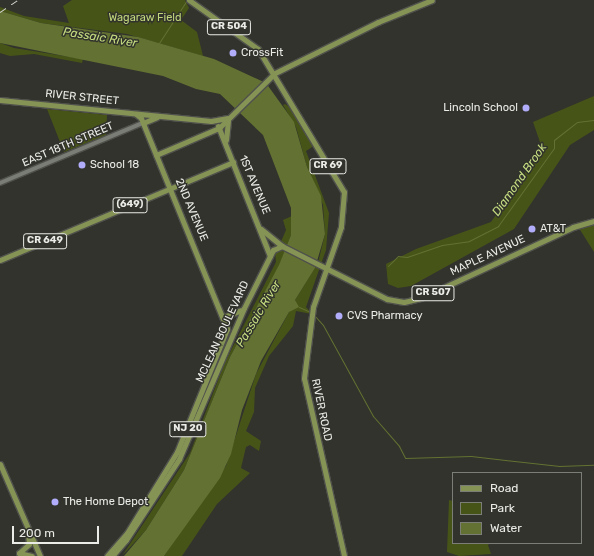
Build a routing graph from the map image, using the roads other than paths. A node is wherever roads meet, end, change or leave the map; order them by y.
1 (189, 0) edge
2 (432, 0) edge
3 (275, 73) junction
4 (0, 100) edge
5 (136, 114) junction
6 (163, 116) junction
7 (231, 117) junction
8 (211, 121) junction
9 (143, 123) junction
10 (219, 128) junction
11 (228, 151) junction
12 (156, 155) junction
13 (233, 162) junction
14 (0, 183) edge
15 (170, 188) junction
16 (594, 221) edge
17 (90, 222) joint
18 (261, 229) junction
19 (282, 246) junction
20 (0, 260) edge
21 (269, 261) junction
22 (326, 268) junction
23 (244, 308) junction
24 (224, 317) junction
25 (0, 464) edge
26 (27, 528) junction
27 (35, 544) junction
28 (17, 555) edge
29 (110, 555) edge
30 (32, 556) edge
31 (40, 556) edge
32 (344, 556) edge

1 - 3 main road, CR 504
2 - 3 main road
3 - 7 main road
3 - 22 main road, CR 69
4 - 5 main road, RIVER STREET
5 - 6 main road, RIVER STREET
5 - 9 main road, 2ND AVENUE
6 - 8 main road, RIVER STREET
6 - 9 main road, RIVER STREET
7 - 8 main road, RIVER STREET
7 - 10 main road
7 - 11 main road
8 - 10 main road, 1ST AVENUE
9 - 12 main road, 2ND AVENUE / NJ 20
9 - 14 street, EAST 18TH STREET
10 - 11 main road, 1ST AVENUE
10 - 12 main road
11 - 13 main road, 1ST AVENUE
12 - 15 main road, 2ND AVENUE / NJ 20
13 - 15 main road, (649)
13 - 18 main road, 1ST AVENUE
15 - 17 main road, (649)
15 - 24 main road, 2ND AVENUE / NJ 20
16 - 22 main road, MAPLE AVENUE / CR 507
17 - 20 main road, CR 649
18 - 19 main road, MAPLE AVENUE
18 - 21 main road, 1ST AVENUE
19 - 21 main road
19 - 22 main road, MAPLE AVENUE
21 - 23 main road, MCLEAN BOULEVARD / NJ 20
22 - 32 main road, RIVER ROAD
23 - 24 main road
23 - 29 main road, MCLEAN BOULEVARD / NJ 20
24 - 29 main road, MCLEAN BOULEVARD / NJ 20
25 - 26 main road
26 - 27 main road
26 - 28 main road
27 - 28 main road
27 - 31 main road
28 - 30 main road

